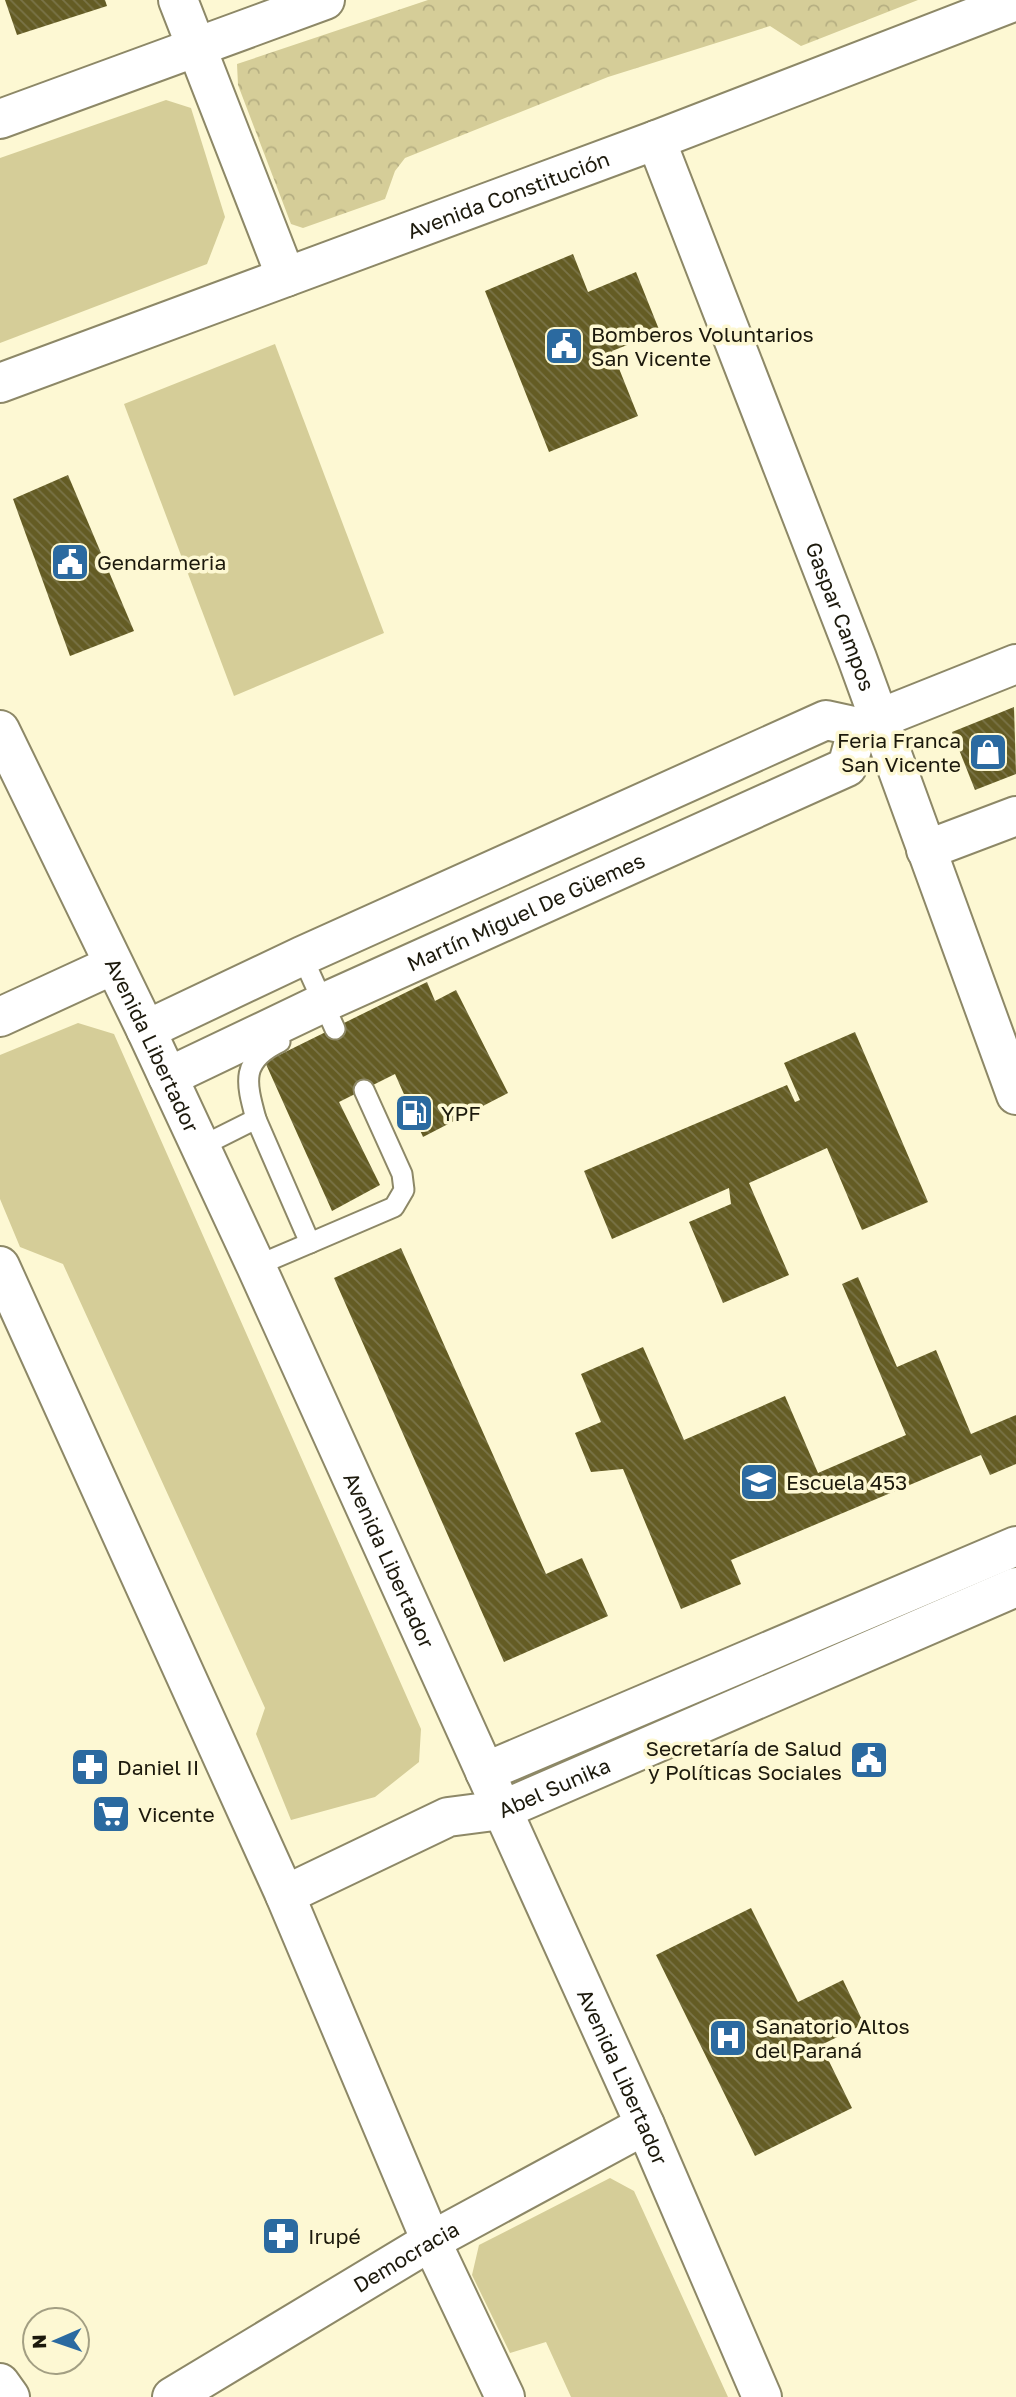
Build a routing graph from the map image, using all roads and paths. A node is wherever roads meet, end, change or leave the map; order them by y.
1 (178, 0) edge
2 (326, 0) edge
3 (1016, 1) edge
4 (196, 46) junction
5 (0, 119) edge
6 (656, 140) junction
7 (286, 277) junction
8 (0, 383) edge
9 (1016, 664) edge
10 (868, 723) junction
11 (0, 730) edge
12 (1016, 816) edge
13 (926, 850) junction
14 (302, 956) junction
15 (113, 965) junction
16 (0, 1017) edge
17 (329, 1017) junction
18 (146, 1030) junction
19 (168, 1077) junction
20 (364, 1090) dead end
21 (1016, 1095) edge
22 (256, 1119) junction
23 (200, 1147) junction
24 (310, 1243) junction
25 (0, 1266) edge
26 (256, 1266) junction
27 (1016, 1546) edge
28 (1016, 1587) edge
29 (485, 1772) junction
30 (502, 1810) junction
31 (285, 1895) junction
32 (645, 2125) junction
33 (431, 2241) junction
34 (0, 2384) edge
35 (10, 2397) edge
36 (172, 2397) edge
37 (505, 2397) edge
38 (762, 2397) edge

1 - 4 street
2 - 4 street
3 - 6 street, Avenida Constitución
4 - 5 street
4 - 7 street
6 - 7 street, Avenida Constitución
6 - 10 street, Gaspar Campos
7 - 8 street, Avenida Constitución
9 - 10 street
10 - 13 street, Gaspar Campos
10 - 14 street
10 - 17 street, Martín Miguel De Güemes
11 - 15 street, Avenida Libertador
12 - 13 street
13 - 21 street, Gaspar Campos
14 - 17 lane
14 - 18 street
15 - 16 street
15 - 18 street, Avenida Libertador
17 - 19 street, Martín Miguel De Güemes
17 - 22 lane
18 - 19 street, Avenida Libertador
19 - 23 street, Avenida Libertador
20 - 24 lane
22 - 23 lane
22 - 24 lane
23 - 26 street, Avenida Libertador
24 - 26 lane
25 - 31 street
26 - 29 street, Avenida Libertador
27 - 29 street, Abel Sunika
28 - 30 street, Abel Sunika
29 - 30 street, Avenida Libertador
30 - 31 street, Abel Sunika
30 - 32 street, Avenida Libertador
31 - 33 street
32 - 33 street, Democracia
32 - 38 street, Avenida Libertador
33 - 36 street, Democracia
33 - 37 street
34 - 35 street

